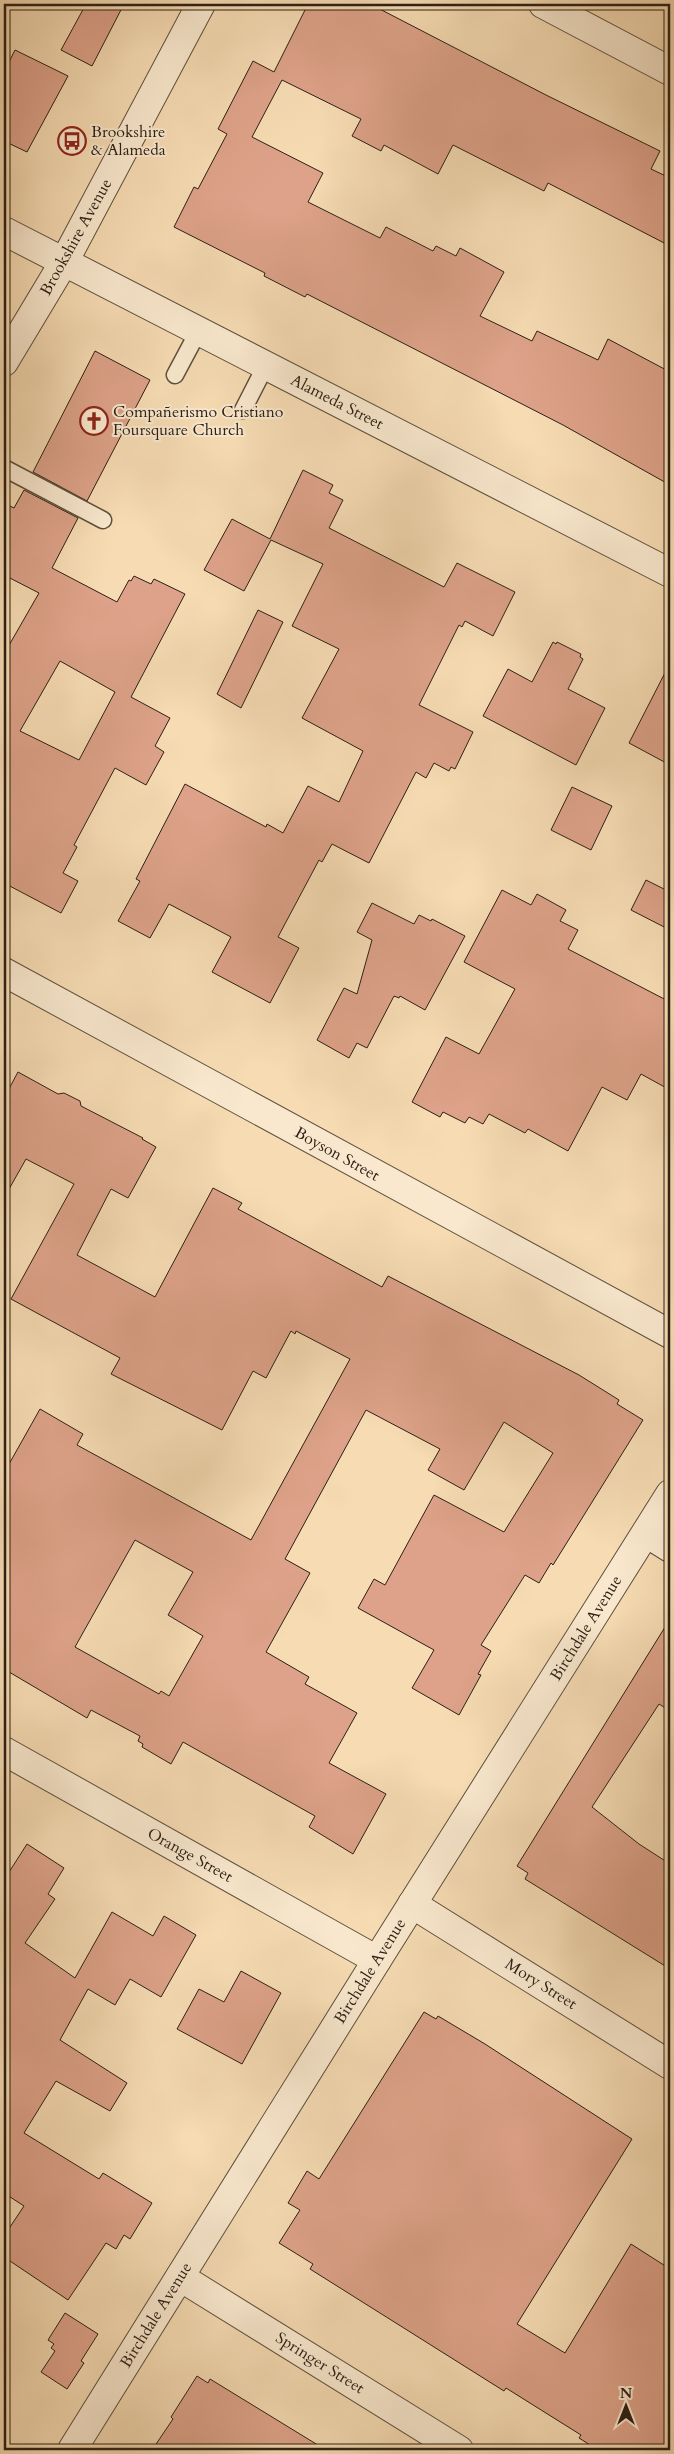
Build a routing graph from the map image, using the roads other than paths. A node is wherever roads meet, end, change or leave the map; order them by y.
1 (201, 4) edge
2 (543, 4) edge
3 (670, 71) edge
4 (4, 231) edge
5 (64, 262) junction
6 (199, 330) junction
7 (4, 362) edge
8 (266, 365) junction
9 (175, 375) dead end
10 (243, 410) dead end
11 (4, 468) edge
12 (103, 520) dead end
13 (670, 573) edge
14 (4, 972) edge
15 (670, 1334) edge
16 (670, 1494) edge
17 (646, 1532) junction
18 (670, 1548) edge
19 (4, 1751) edge
20 (412, 1904) junction
21 (377, 1960) junction
22 (670, 2064) edge
23 (180, 2277) junction
24 (72, 2450) edge
25 (459, 2450) edge

1 - 5 street, Brookshire Avenue
2 - 3 street
4 - 5 street, Alameda Street
5 - 6 street, Alameda Street
5 - 7 street, Brookshire Avenue
6 - 8 street, Alameda Street
6 - 9 lane
8 - 10 lane
8 - 13 street, Alameda Street
11 - 12 lane
14 - 15 street, Boyson Street
16 - 17 street, Birchdale Avenue
17 - 18 street
17 - 20 street, Birchdale Avenue
19 - 21 street, Orange Street
20 - 21 street, Birchdale Avenue
20 - 22 street, Mory Street
21 - 23 street, Birchdale Avenue
23 - 24 street, Birchdale Avenue
23 - 25 street, Springer Street

